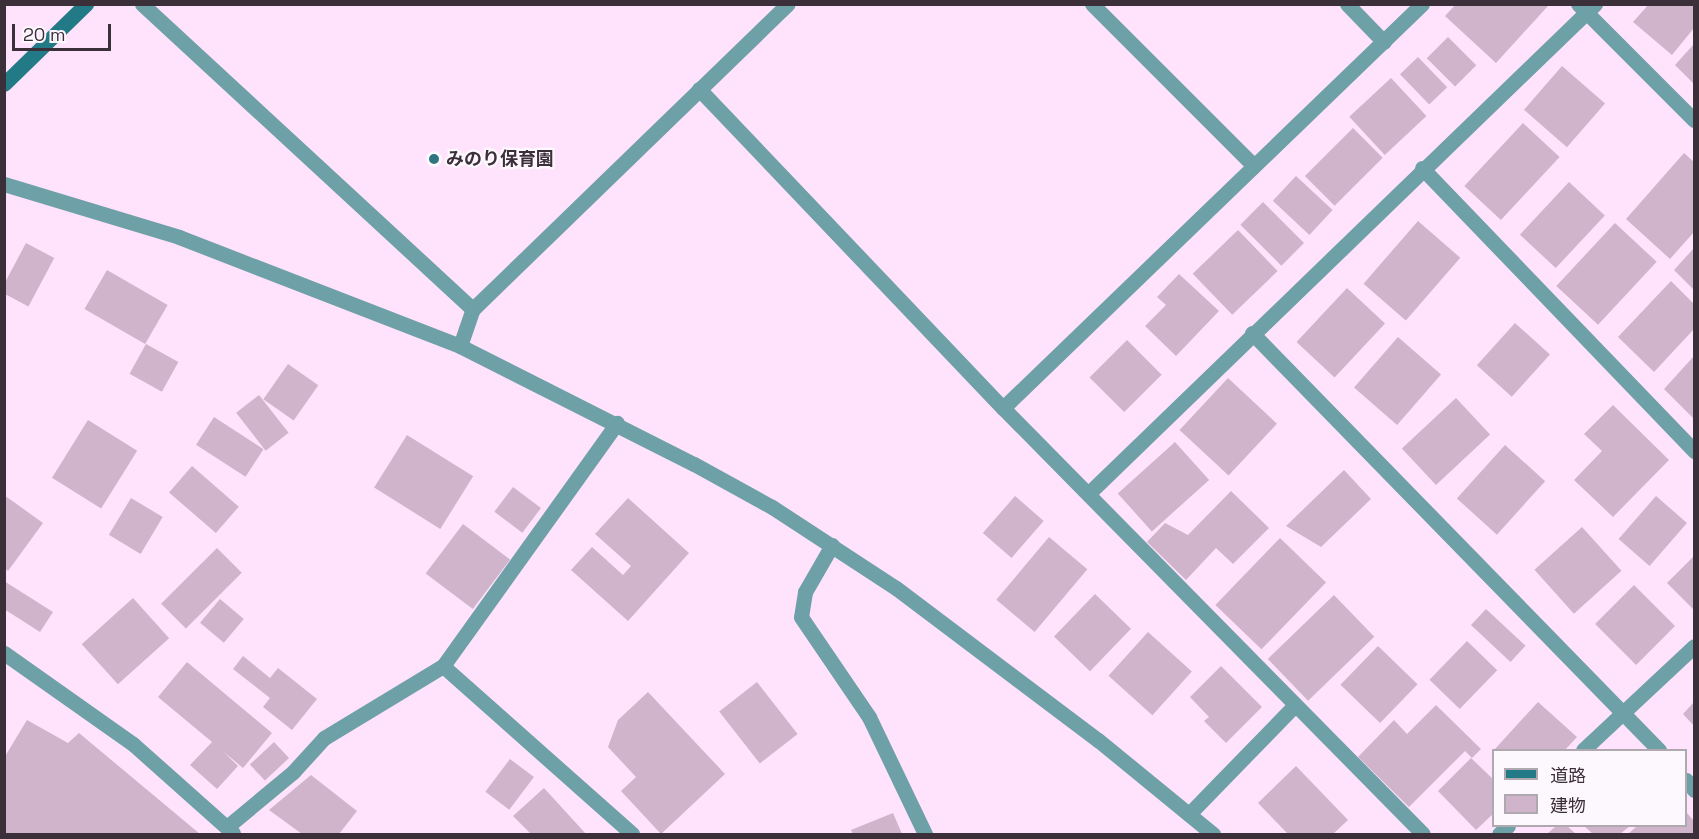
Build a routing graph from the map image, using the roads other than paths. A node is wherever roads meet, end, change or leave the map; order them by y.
1 (86, 4) edge
2 (142, 4) edge
3 (788, 4) edge
4 (1092, 4) edge
5 (1347, 4) edge
6 (1422, 4) edge
7 (1586, 7) edge
8 (1384, 42) junction
9 (4, 84) edge
10 (699, 89) junction
11 (1695, 120) edge
12 (1254, 166) junction
13 (1422, 168) junction
14 (4, 184) edge
15 (473, 309) junction
16 (1252, 333) junction
17 (460, 346) junction
18 (1004, 408) junction
19 (617, 423) junction
20 (1695, 451) edge
21 (1089, 493) junction
22 (832, 545) junction
23 (1695, 646) edge
24 (4, 653) edge
25 (443, 666) junction
26 (1295, 705) junction
27 (1623, 710) junction
28 (1584, 749) edge
29 (1658, 749) edge
30 (1189, 814) junction
31 (231, 830) edge
32 (632, 834) edge
33 (925, 834) edge
34 (1213, 834) edge
35 (1423, 834) edge

1 - 9 main road
2 - 15 street
3 - 10 street
4 - 12 street
5 - 8 street
6 - 8 street
7 - 11 street
7 - 13 street
8 - 12 street
10 - 15 street
10 - 18 street
12 - 18 street
13 - 16 street
13 - 20 street
14 - 17 street
15 - 17 street
16 - 21 street
16 - 27 street
17 - 19 street
18 - 21 street
19 - 22 street
19 - 25 street
21 - 26 street
22 - 30 street
22 - 33 street
23 - 27 street
24 - 31 street
25 - 31 street
25 - 32 street
26 - 30 street
26 - 35 street
27 - 28 street
27 - 29 street
30 - 34 street

